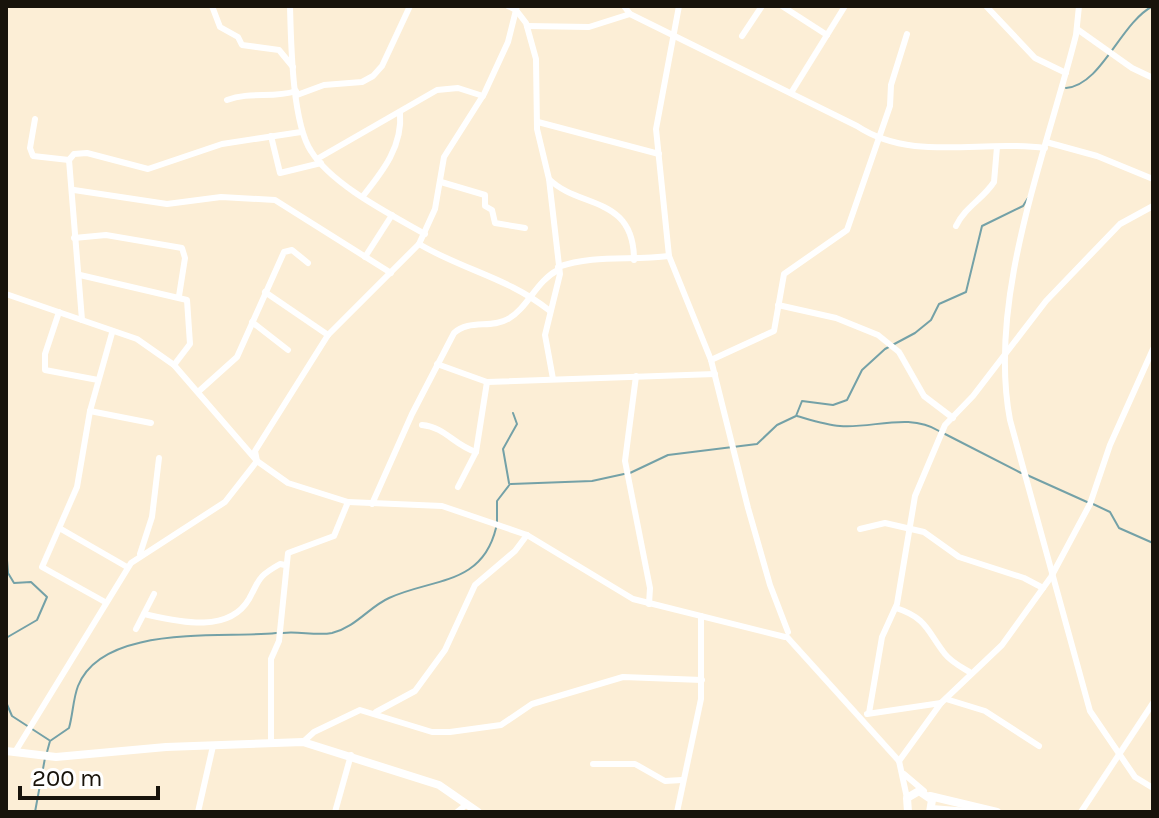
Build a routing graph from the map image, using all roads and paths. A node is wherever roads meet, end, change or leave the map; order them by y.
1 (212, 6) edge
2 (290, 6) edge
3 (410, 6) edge
4 (508, 6) edge
5 (624, 6) edge
6 (679, 6) edge
7 (762, 6) edge
8 (782, 6) edge
9 (845, 6) edge
10 (986, 6) edge
11 (1079, 6) edge
12 (517, 8) edge
13 (630, 14) junction
14 (527, 26) junction
15 (1077, 29) junction
16 (672, 34) junction
17 (907, 34) dead end
18 (827, 35) junction
19 (742, 36) dead end
20 (293, 67) junction
21 (1066, 73) junction
22 (1153, 78) edge
23 (297, 93) junction
24 (791, 93) junction
25 (483, 96) junction
26 (227, 100) dead end
27 (400, 112) junction
28 (35, 119) dead end
29 (538, 122) junction
30 (301, 132) junction
31 (271, 136) junction
32 (878, 140) junction
33 (1045, 145) junction
34 (997, 147) junction
35 (659, 154) junction
36 (69, 160) junction
37 (319, 161) junction
38 (549, 179) junction
39 (1153, 179) edge
40 (441, 182) junction
41 (74, 190) junction
42 (363, 196) junction
43 (1153, 206) edge
44 (392, 215) junction
45 (956, 226) dead end
46 (525, 228) dead end
47 (425, 234) junction
48 (74, 238) junction
49 (419, 244) junction
50 (669, 256) junction
51 (365, 257) junction
52 (634, 260) junction
53 (308, 263) dead end
54 (558, 268) junction
55 (391, 273) junction
56 (80, 275) junction
57 (265, 292) junction
58 (6, 294) edge
59 (530, 295) junction
60 (179, 296) junction
61 (778, 305) junction
62 (550, 311) junction
63 (59, 312) junction
64 (82, 320) junction
65 (252, 322) junction
66 (112, 333) junction
67 (328, 335) junction
68 (1153, 349) edge
69 (288, 350) dead end
70 (1006, 354) junction
71 (711, 360) junction
72 (437, 364) junction
73 (174, 365) junction
74 (715, 374) junction
75 (636, 376) junction
76 (553, 379) junction
77 (98, 380) junction
78 (487, 382) junction
79 (198, 392) junction
80 (90, 411) junction
81 (953, 418) junction
82 (151, 423) dead end
83 (422, 425) dead end
84 (476, 452) junction
85 (159, 458) dead end
86 (257, 461) junction
87 (458, 487) dead end
88 (348, 502) junction
89 (372, 504) junction
90 (61, 529) junction
91 (860, 529) dead end
92 (907, 529) junction
93 (527, 535) junction
94 (140, 554) junction
95 (285, 565) junction
96 (127, 567) junction
97 (1051, 577) junction
98 (1043, 588) junction
99 (154, 594) dead end
100 (105, 602) junction
101 (649, 604) junction
102 (896, 608) junction
103 (144, 614) junction
104 (701, 616) junction
105 (136, 629) dead end
106 (786, 634) junction
107 (971, 673) junction
108 (702, 680) junction
109 (944, 701) junction
110 (1153, 703) edge
111 (376, 712) junction
112 (869, 713) junction
113 (861, 719) junction
114 (271, 742) junction
115 (303, 742) junction
116 (213, 746) junction
117 (1039, 746) dead end
118 (10, 752) edge
119 (1117, 754) junction
120 (351, 755) junction
121 (899, 761) junction
122 (593, 764) dead end
123 (904, 774) junction
124 (682, 780) junction
125 (1153, 788) edge
126 (927, 794) junction
127 (907, 798) junction
128 (467, 804) junction
129 (931, 810) edge
130 (198, 812) edge
131 (335, 812) edge
132 (457, 812) edge
133 (478, 812) edge
134 (677, 812) edge
135 (908, 812) edge
136 (968, 812) edge
137 (997, 812) edge
138 (1081, 812) edge

1 - 20 street
2 - 20 street
3 - 23 street
4 - 12 street
5 - 13 street
6 - 16 street
7 - 19 street
8 - 18 street
9 - 18 street
10 - 21 street
11 - 15 street
12 - 14 street
12 - 25 street
13 - 14 street
13 - 16 street
14 - 29 street
15 - 21 street
15 - 22 street
16 - 24 street
16 - 35 street
17 - 32 street
18 - 24 street
20 - 23 street
21 - 33 street
23 - 26 street
23 - 30 street
24 - 32 street
25 - 27 street
25 - 40 street
27 - 37 street
27 - 42 street
28 - 36 street
29 - 35 street
29 - 38 street
30 - 31 street
30 - 37 street
31 - 36 street
31 - 37 street
32 - 34 street
32 - 61 street
33 - 34 street
33 - 39 street
33 - 70 street
34 - 45 street
35 - 50 street
36 - 41 street
37 - 42 street
38 - 52 street
38 - 54 street
40 - 46 street
40 - 47 street
41 - 48 street
41 - 51 street
42 - 44 street
43 - 70 street
44 - 47 street
44 - 51 street
47 - 49 street
48 - 56 street
48 - 60 street
49 - 55 street
49 - 59 street
50 - 52 street
50 - 71 street
51 - 55 street
52 - 54 street
53 - 57 street
54 - 59 street
54 - 62 street
55 - 67 street
56 - 60 street
56 - 64 street
57 - 65 street
57 - 67 street
58 - 63 street
59 - 62 street
59 - 72 street
60 - 73 street
61 - 71 street
61 - 81 street
62 - 76 street
63 - 64 street
63 - 77 street
64 - 66 street
65 - 69 street
65 - 79 street
66 - 73 street
66 - 77 street
67 - 86 street
68 - 97 street
70 - 81 street
70 - 97 street
71 - 74 street
72 - 78 street
72 - 89 street
73 - 79 street
74 - 75 street
74 - 106 street
75 - 76 street
75 - 101 street
76 - 78 street
77 - 80 street
78 - 84 street
79 - 86 street
80 - 82 street
80 - 90 street
81 - 92 street
83 - 84 street
84 - 87 street
85 - 94 street
86 - 88 street
86 - 94 street
88 - 89 street
88 - 95 street
89 - 93 street
90 - 96 street
90 - 100 street
91 - 92 street
92 - 98 street
92 - 102 street
93 - 101 street
93 - 111 street
94 - 96 street
95 - 103 street
95 - 114 street
96 - 100 street
97 - 98 street
97 - 119 street
98 - 107 street
99 - 103 street
100 - 118 street
101 - 104 street
102 - 107 street
102 - 112 street
103 - 105 street
104 - 106 street
104 - 108 street
106 - 113 street
107 - 109 street
108 - 111 street
108 - 124 street
109 - 112 street
109 - 117 street
109 - 121 street
110 - 119 street
111 - 115 street
112 - 113 street
113 - 121 street
114 - 115 main road
114 - 116 main road
115 - 120 main road
116 - 118 main road
116 - 130 street
119 - 125 street
119 - 138 street
120 - 128 main road
120 - 131 street
121 - 123 street
122 - 124 street
123 - 126 street
123 - 127 street
124 - 134 street
126 - 127 main road
126 - 129 main road
126 - 137 main road
127 - 135 main road
128 - 132 street
128 - 133 main road
129 - 136 main road

